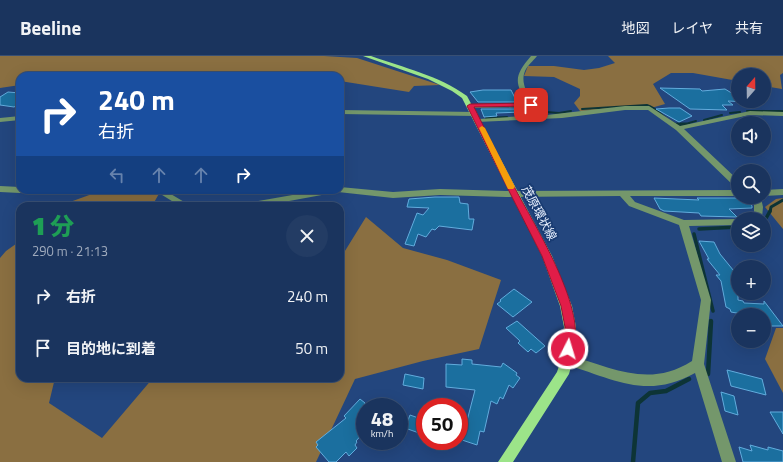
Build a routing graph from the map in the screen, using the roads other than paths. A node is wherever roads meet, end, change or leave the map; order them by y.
1 (366, 56) edge
2 (534, 56) edge
3 (531, 105) junction
4 (344, 112) edge
5 (475, 114) junction
6 (783, 114) edge
7 (544, 117) junction
8 (16, 118) edge
9 (0, 120) edge
10 (679, 128) junction
11 (731, 178) edge
12 (0, 189) edge
13 (16, 190) edge
14 (344, 190) edge
15 (783, 192) edge
16 (514, 193) junction
17 (622, 193) junction
18 (731, 193) edge
19 (771, 193) edge
20 (165, 194) edge
21 (314, 194) edge
22 (180, 202) edge
23 (269, 202) edge
24 (731, 222) edge
25 (683, 223) junction
26 (567, 360) junction
27 (698, 364) junction
28 (505, 462) edge
29 (729, 462) edge

1 - 5 main road, 茂原環状線
2 - 3 street
3 - 5 street
3 - 7 street
4 - 5 street
5 - 7 street
5 - 16 main road, 茂原環状線
6 - 10 street
7 - 10 street
8 - 9 street
10 - 11 street
12 - 13 street
14 - 16 street
15 - 19 street
16 - 17 street
16 - 26 main road, 茂原環状線
17 - 18 street
17 - 25 street
20 - 22 street
21 - 23 street
24 - 25 street
25 - 27 street
26 - 27 street
26 - 28 main road, 茂原環状線
27 - 29 street

